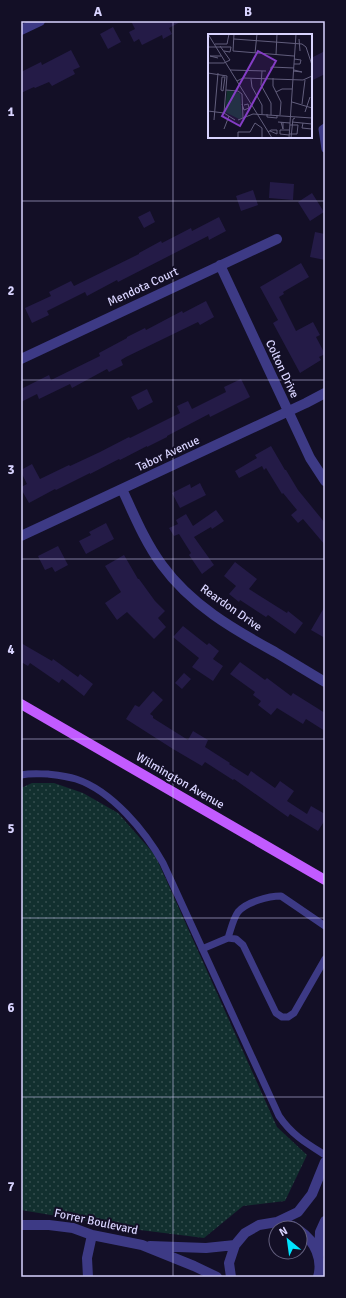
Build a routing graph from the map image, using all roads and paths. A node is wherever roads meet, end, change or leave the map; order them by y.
1 (40, 21) edge
2 (21, 30) edge
3 (325, 127) edge
4 (325, 149) edge
5 (277, 239) dead end
6 (220, 265) junction
7 (21, 358) edge
8 (325, 392) edge
9 (288, 412) junction
10 (325, 481) edge
11 (122, 489) junction
12 (21, 536) edge
13 (325, 682) edge
14 (21, 704) edge
15 (21, 775) edge
16 (325, 880) edge
17 (325, 926) edge
18 (228, 938) junction
19 (202, 949) junction
20 (325, 959) edge
21 (325, 1155) edge
22 (325, 1162) edge
23 (281, 1220) edge
24 (325, 1221) edge
25 (268, 1224) edge
26 (21, 1225) edge
27 (92, 1235) junction
28 (308, 1237) edge
29 (142, 1245) junction
30 (235, 1245) junction
31 (318, 1256) junction
32 (88, 1277) edge
33 (217, 1277) edge
34 (230, 1277) edge
35 (318, 1277) edge

1 - 2 street
3 - 4 lane
5 - 6 street, Mendota Court
6 - 7 street, Mendota Court
6 - 9 street, Colton Drive
8 - 9 street, Tabor Avenue
9 - 10 street, Colton Drive
9 - 11 street, Tabor Avenue
11 - 12 street, Tabor Avenue
11 - 13 street, Reardon Drive
14 - 16 main road, Wilmington Avenue
15 - 19 lane
17 - 18 lane
18 - 19 lane
18 - 20 lane
19 - 21 lane
22 - 23 street
24 - 31 street
25 - 30 street
26 - 27 street, Forrer Boulevard
27 - 29 street, Forrer Boulevard
27 - 32 street
28 - 31 street
29 - 30 street, Forrer Boulevard
29 - 33 street, Forrer Boulevard
30 - 34 street
31 - 35 street

